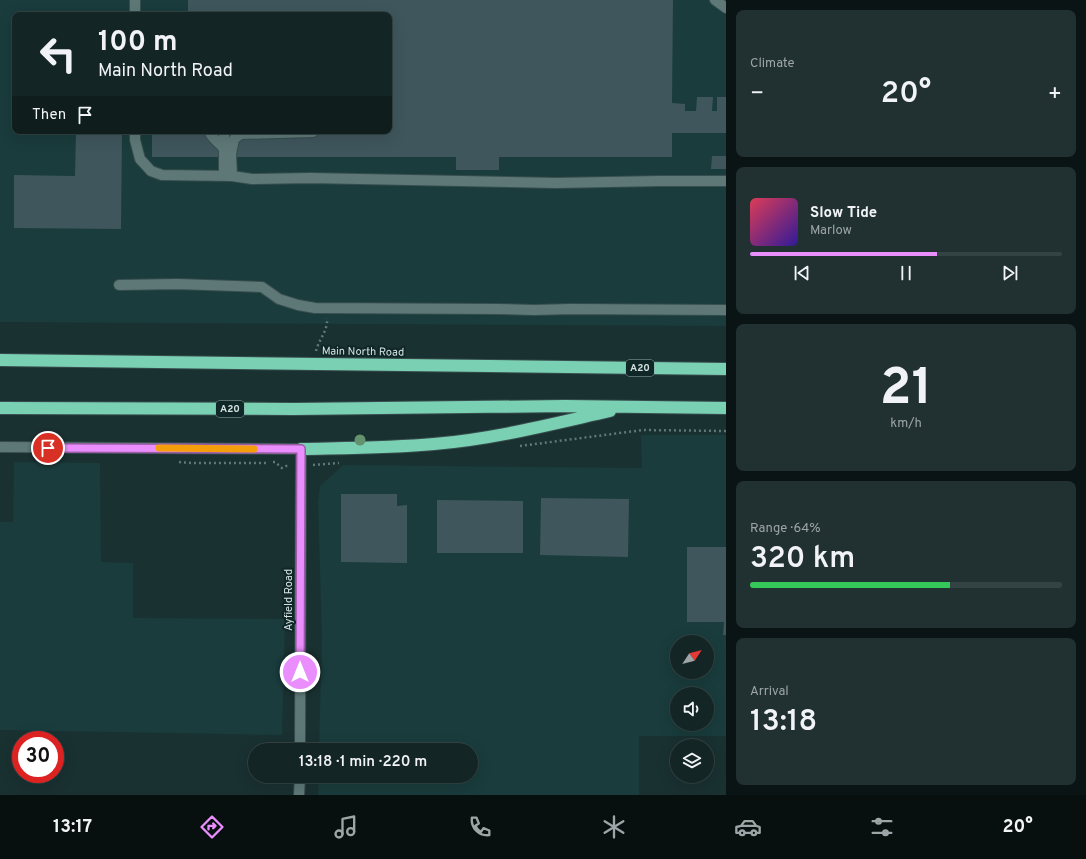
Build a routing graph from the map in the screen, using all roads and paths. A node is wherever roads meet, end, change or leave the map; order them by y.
1 (135, 0) edge
2 (715, 0) edge
3 (726, 8) edge
4 (135, 12) edge
5 (134, 134) edge
6 (211, 134) edge
7 (224, 134) edge
8 (239, 134) edge
9 (224, 149) junction
10 (228, 176) junction
11 (726, 181) edge
12 (119, 285) dead end
13 (327, 308) junction
14 (726, 310) edge
15 (316, 351) dead end
16 (0, 360) edge
17 (726, 368) edge
18 (631, 407) junction
19 (0, 408) edge
20 (726, 408) edge
21 (0, 447) edge
22 (301, 449) junction
23 (300, 743) edge
24 (300, 783) edge
25 (299, 795) edge

1 - 4 street
2 - 3 street
5 - 10 street
6 - 9 street
7 - 9 street
8 - 10 street
9 - 10 street
10 - 11 street
12 - 13 street
13 - 14 street
13 - 15 path
16 - 17 highway, Main North Road / A20
18 - 19 highway, A20
18 - 20 highway, A20
18 - 22 highway
21 - 22 street
22 - 23 street, Ayfield Road
24 - 25 street

